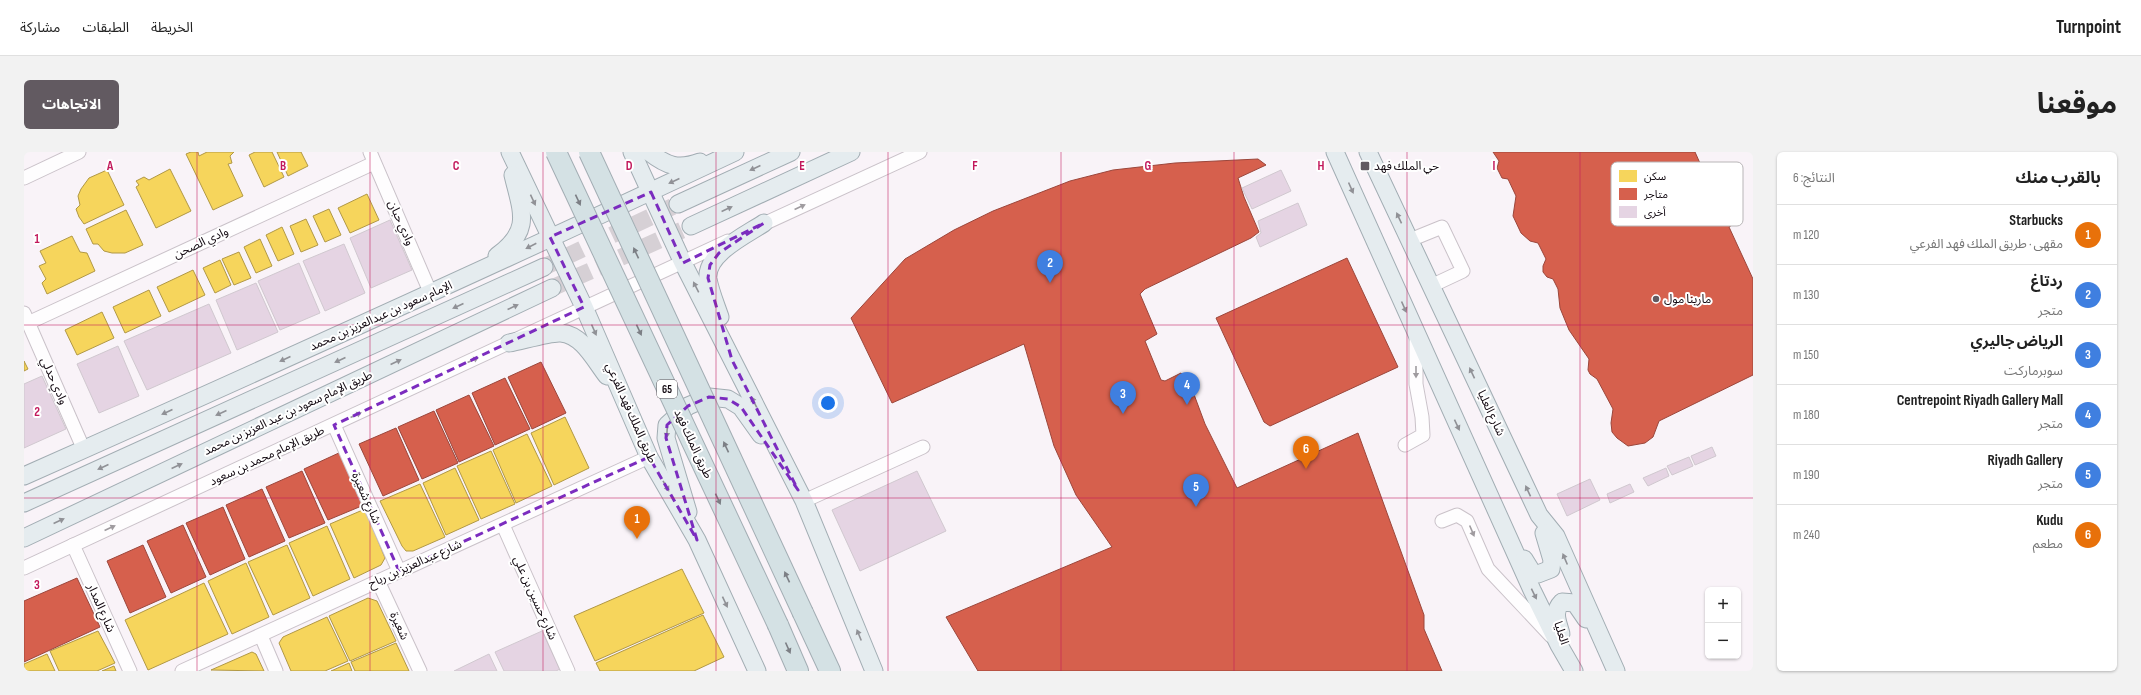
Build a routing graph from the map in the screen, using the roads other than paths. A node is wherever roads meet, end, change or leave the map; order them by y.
1 (79, 152) edge
2 (507, 152) edge
3 (510, 152) edge
4 (556, 152) edge
5 (589, 152) edge
6 (632, 152) edge
7 (650, 152) edge
8 (730, 152) edge
9 (735, 152) edge
10 (791, 152) edge
11 (851, 152) edge
12 (920, 152) edge
13 (1335, 152) edge
14 (1368, 152) edge
15 (372, 158) edge
16 (24, 178) edge
17 (651, 192) junction
18 (678, 204) tunnel mouth
19 (764, 223) junction
20 (691, 226) tunnel mouth
21 (550, 237) junction
22 (1410, 240) junction
23 (683, 263) junction
24 (544, 267) tunnel mouth
25 (474, 275) junction
26 (1431, 286) junction
27 (552, 288) tunnel mouth
28 (432, 294) junction
29 (584, 307) junction
30 (26, 318) edge
31 (1416, 333) junction
32 (509, 344) junction
33 (732, 360) junction
34 (625, 401) junction
35 (334, 425) junction
36 (1405, 445) dead end
37 (923, 447) dead end
38 (84, 450) junction
39 (649, 457) junction
40 (24, 476) edge
41 (801, 495) junction
42 (24, 503) edge
43 (1539, 515) junction
44 (1442, 521) dead end
45 (503, 525) junction
46 (1505, 528) junction
47 (24, 538) edge
48 (697, 540) junction
49 (73, 545) junction
50 (24, 568) edge
51 (399, 571) junction
52 (378, 580) junction
53 (261, 636) junction
54 (1559, 645) junction
55 (1608, 652) junction
56 (1573, 669) edge
57 (130, 671) edge
58 (182, 671) edge
59 (276, 671) edge
60 (420, 671) edge
61 (568, 671) edge
62 (757, 671) edge
63 (798, 671) edge
64 (830, 671) edge
65 (874, 671) edge
66 (1616, 671) edge

1 - 16 street
2 - 25 main road
3 -> 21 main road, طريق الملك فهد الفرعي
4 -> 63 highway, طريق الملك فهد / 65, bridge
64 -> 5 highway, 65, bridge
6 - 17 main road
7 - 8 main road
9 -> 17 main road, الإمام سعود بن عبدالعزيز بن محمد
10 -> 18 main road
20 -> 11 main road
19 -> 12 street, طريق الإمام محمد بن سعود
13 -> 31 main road
22 -> 14 main road, شارع العليا
15 - 28 street, وادي حبان
15 - 30 street, وادي الصحن
17 - 21 main road, الإمام سعود بن عبدالعزيز بن محمد
17 - 23 main road
19 - 23 street, طريق الإمام محمد بن سعود
19 - 33 main road
21 -> 25 main road, الإمام سعود بن عبدالعزيز بن محمد
21 - 29 main road, طريق الملك فهد الفرعي
22 - 26 main road, شارع العليا
22 - 26 street
23 - 29 street, طريق الإمام محمد بن سعود
33 -> 23 main road
24 -> 42 main road
25 - 28 main road, الإمام سعود بن عبدالعزيز بن محمد
43 -> 26 main road, شارع العليا
47 -> 27 main road, طريق الإمام سعود بن عبد العزيز بن محمد
28 -> 38 main road, الإمام سعود بن عبدالعزيز بن محمد
29 - 32 street, طريق الإمام محمد بن سعود
29 -> 34 main road, طريق الملك فهد الفرعي
30 - 38 street, وادي حدلي
31 -> 36 street
31 -> 46 main road
32 - 34 main road
35 -> 32 street, طريق الإمام محمد بن سعود
41 -> 33 main road
34 - 39 main road, طريق الملك فهد الفرعي
49 -> 35 street, طريق الإمام محمد بن سعود
35 - 51 street, شارع شعيرة
37 - 41 street
38 - 40 main road, الإمام سعود بن عبدالعزيز بن محمد
39 - 45 street, شارع عبدالعزيز بن رباح
39 -> 48 main road, طريق الملك فهد الفرعي
41 -> 48 main road
65 -> 41 main road
43 - 46 main road
55 -> 43 main road, شارع العليا
44 -> 54 street
45 - 51 street, شارع عبدالعزيز بن رباح
45 - 61 street, شارع حسين بن علي
46 -> 54 main road
48 -> 62 main road, طريق الملك فهد الفرعي
49 - 50 street, طريق الإمام محمد بن سعود
49 - 57 street, شارع المدار
51 - 52 street, شارع عبدالعزيز بن رباح
52 - 53 street, شارع عبدالعزيز بن رباح
52 - 60 street, شعيرة
53 - 58 street, شارع عبدالعزيز بن رباح
53 - 59 street
54 - 56 main road
55 - 56 main road, العليا
55 - 66 main road, شارع العليا

